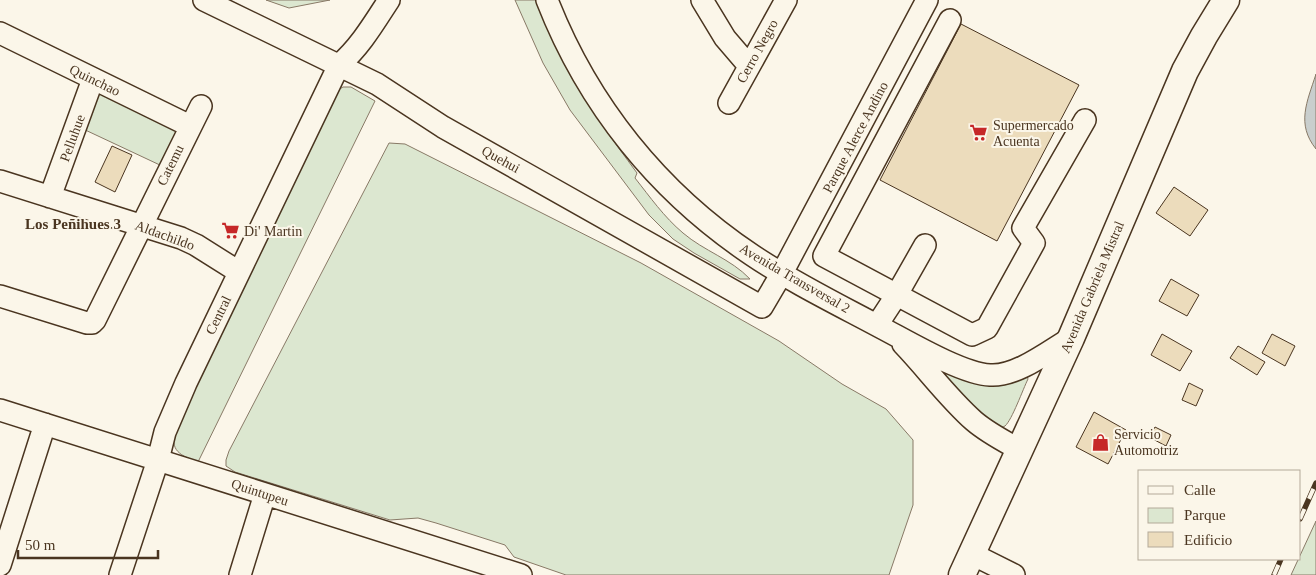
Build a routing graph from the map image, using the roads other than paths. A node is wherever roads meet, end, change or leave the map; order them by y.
1 (204, 0) edge
2 (389, 0) edge
3 (547, 0) edge
4 (702, 0) edge
5 (786, 0) edge
6 (927, 0) edge
7 (1226, 0) edge
8 (950, 20) dead end
9 (0, 33) edge
10 (339, 65) junction
11 (748, 66) junction
12 (93, 79) junction
13 (729, 103) dead end
14 (201, 106) dead end
15 (1085, 120) dead end
16 (190, 126) junction
17 (0, 181) edge
18 (50, 197) junction
19 (141, 226) junction
20 (925, 245) dead end
21 (239, 272) junction
22 (782, 273) junction
23 (0, 296) edge
24 (896, 296) junction
25 (885, 329) junction
26 (1071, 338) junction
27 (0, 410) edge
28 (45, 424) junction
29 (1020, 450) junction
30 (158, 460) junction
31 (266, 494) junction
32 (967, 564) edge
33 (0, 566) edge
34 (120, 575) edge
35 (240, 575) edge
36 (521, 575) edge
37 (1014, 575) edge

1 - 10 street, Quehui
2 - 10 street, Central
3 - 22 street, Avenida Transversal 2
4 - 11 street
5 - 11 street, Cerro Negro
6 - 22 street, Parque Alerce Andino
7 - 26 main road, Avenida Gabriela Mistral
8 - 24 street
9 - 12 street, Quinchao
10 - 21 street, Central
10 - 22 street, Quehui
11 - 13 street, Cerro Negro
12 - 16 street, Quinchao
12 - 18 street, Pelluhue
14 - 16 street, Catemu
15 - 24 street
16 - 19 street, Catemu
17 - 18 street, Aldachildo
18 - 19 street, Aldachildo
19 - 21 street, Aldachildo
19 - 23 street, Catemu
20 - 24 street
21 - 30 street, Central
22 - 25 street, Avenida Transversal 2
24 - 25 street
25 - 26 street, Avenida Transversal 2
25 - 29 street, Avenida Transversal 2
26 - 29 main road, Avenida Gabriela Mistral
27 - 28 street, Quintupeu
28 - 30 street, Quintupeu
28 - 33 street
29 - 32 main road, Avenida Gabriela Mistral
30 - 31 street, Quintupeu
30 - 34 street, Central
31 - 35 street
31 - 36 street, Quintupeu
32 - 37 street

